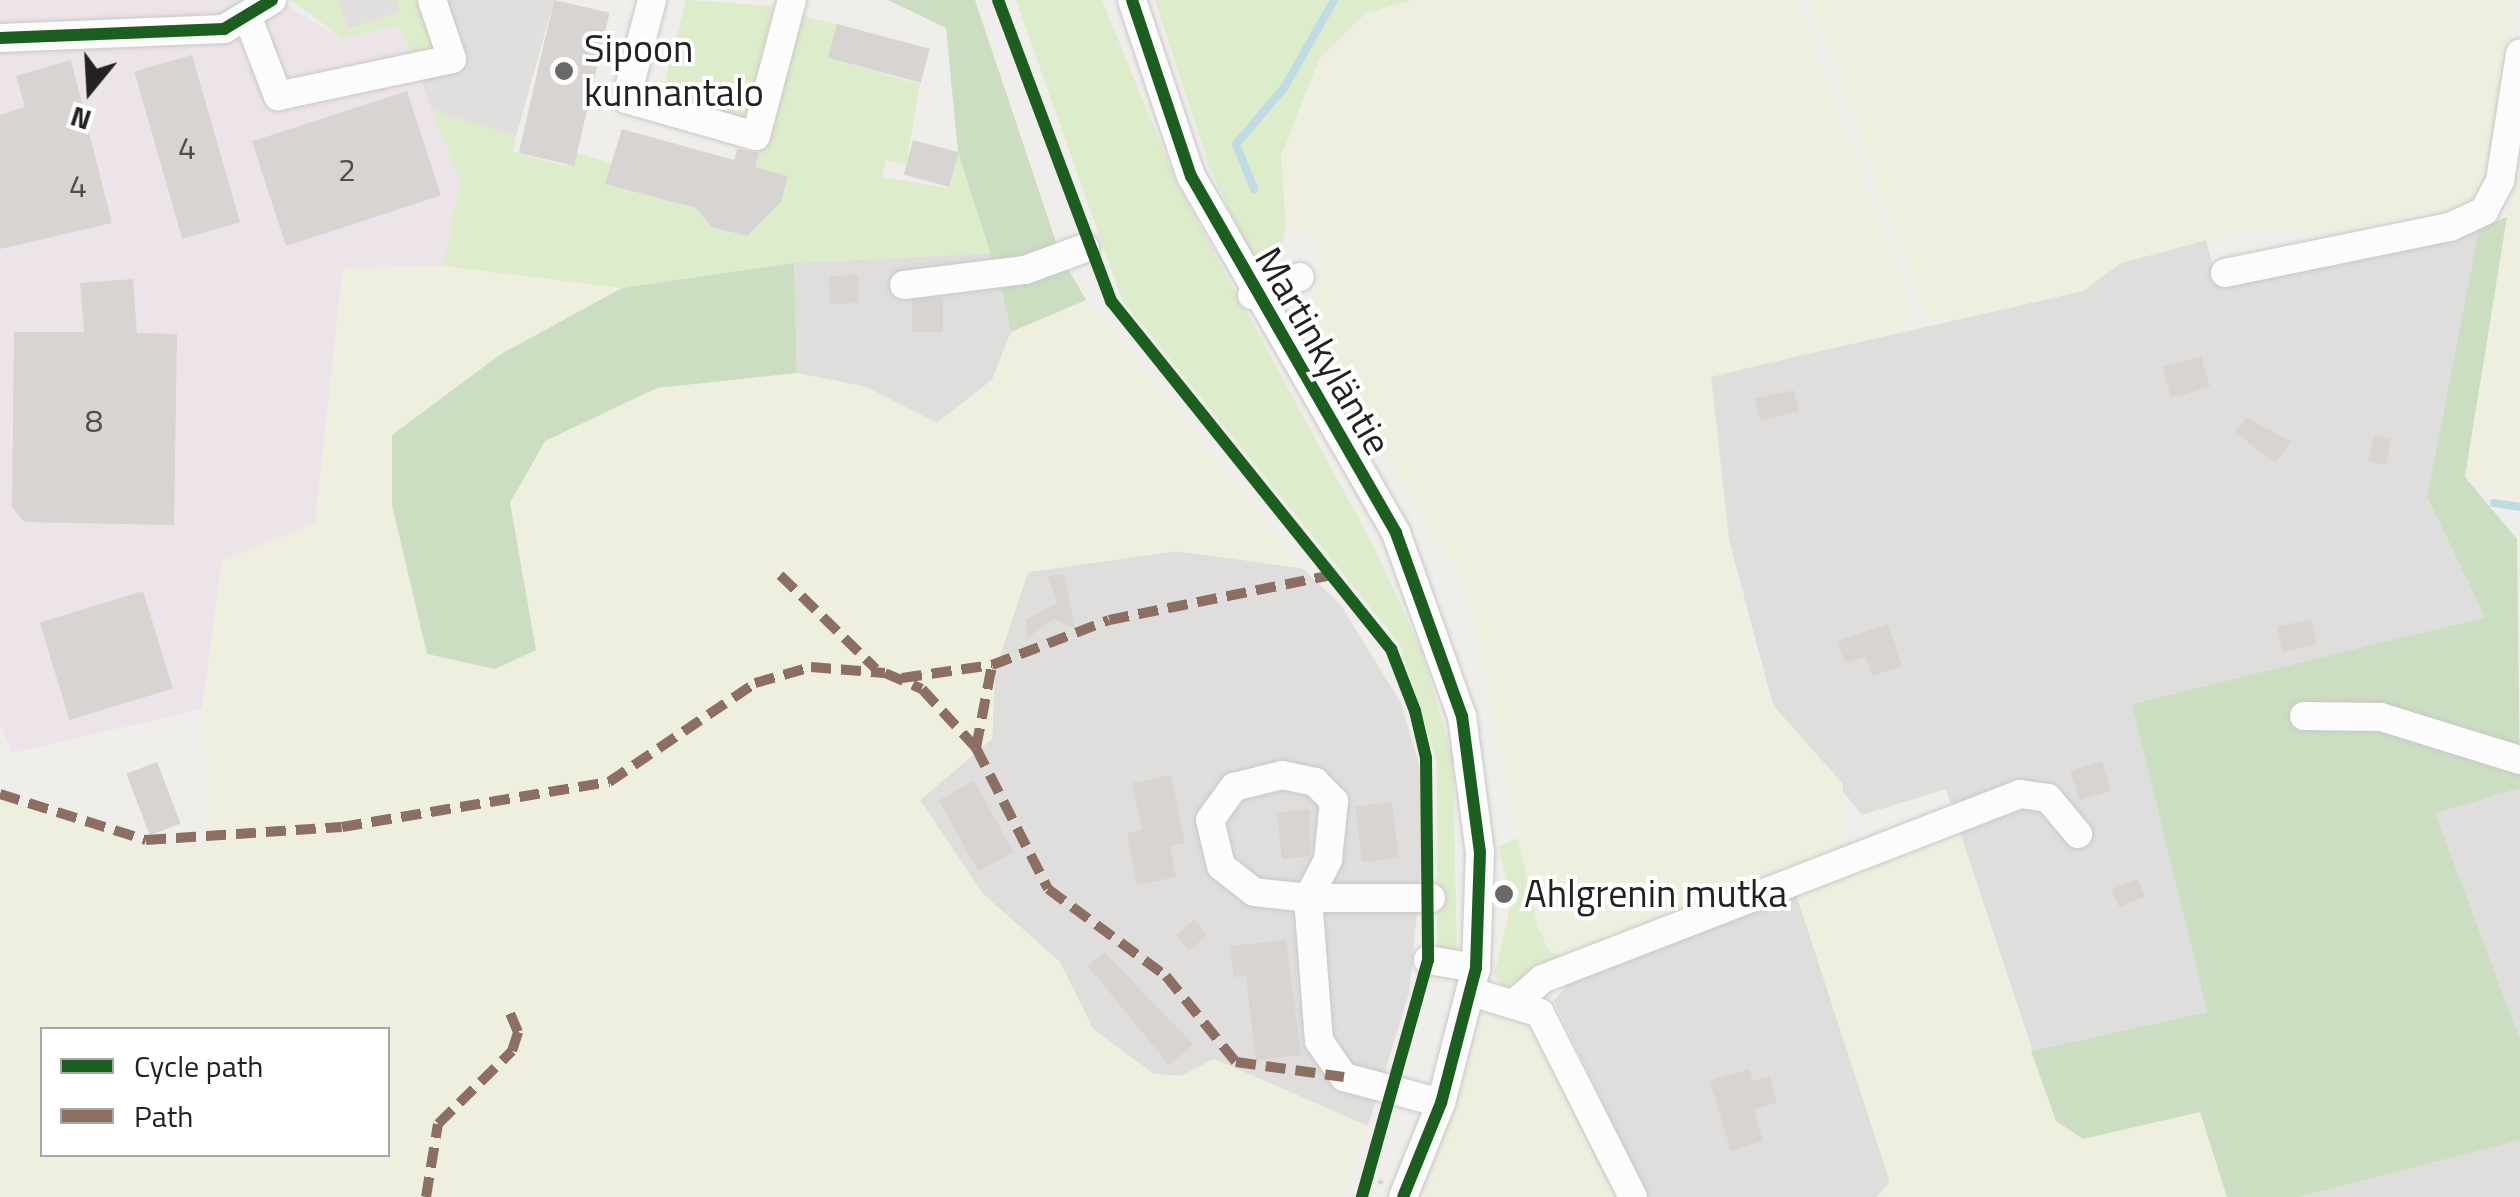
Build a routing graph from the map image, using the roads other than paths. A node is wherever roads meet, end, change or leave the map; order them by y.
1 (272, 0) edge
2 (432, 0) edge
3 (652, 0) edge
4 (792, 0) edge
5 (1132, 0) edge
6 (248, 18) junction
7 (0, 38) edge
8 (2520, 54) edge
9 (1085, 248) dead end
10 (2224, 273) dead end
11 (1300, 277) dead end
12 (904, 286) dead end
13 (1252, 295) junction
14 (2304, 716) dead end
15 (2520, 760) edge
16 (2078, 834) dead end
17 (1308, 898) junction
18 (1431, 898) dead end
19 (1428, 960) dead end
20 (1474, 980) junction
21 (1517, 1001) junction
22 (1441, 1104) junction
23 (1394, 1190) edge
24 (1634, 1197) edge

1 - 6 street
2 - 6 street
3 - 4 street
5 - 13 street, Martinkyläntie
6 - 7 street
8 - 10 street
9 - 12 street
11 - 13 street
13 - 20 street, Martinkyläntie
14 - 15 street
16 - 21 street
17 - 17 street
17 - 18 street
17 - 22 street
19 - 20 street
20 - 21 street
20 - 22 street, Martinkyläntie
21 - 24 street
22 - 23 street, Martinkyläntie

